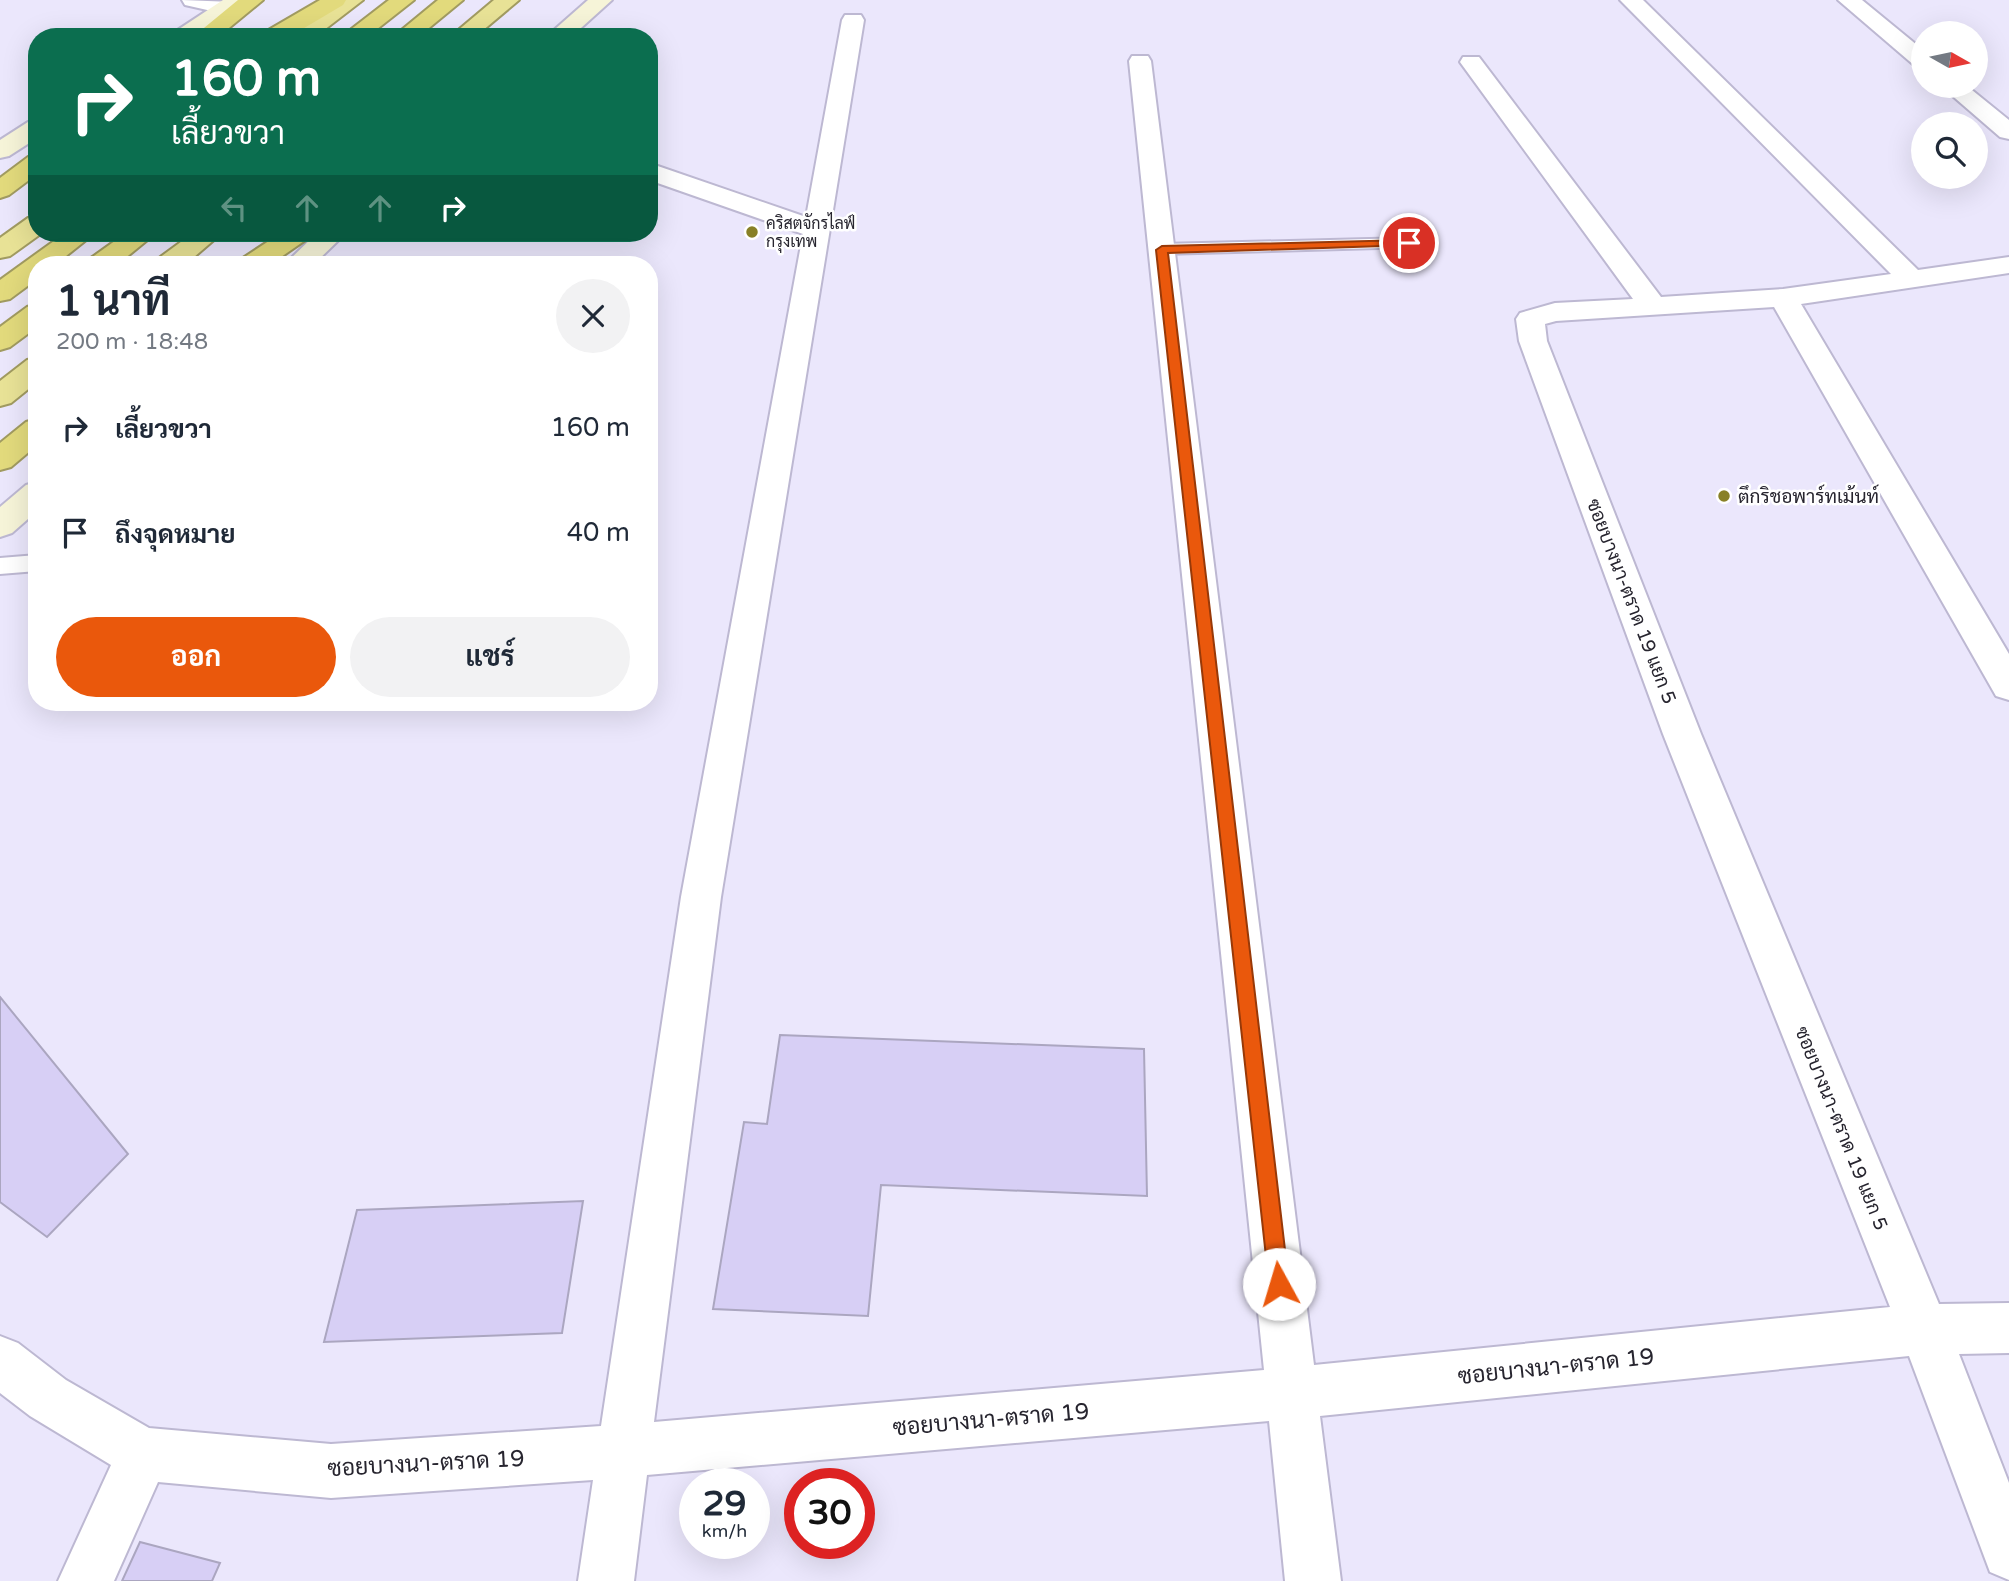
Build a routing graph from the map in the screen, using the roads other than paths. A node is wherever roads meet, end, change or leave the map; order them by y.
1 (193, 0) edge
2 (253, 0) edge
3 (335, 0) edge
4 (352, 0) edge
5 (403, 0) edge
6 (453, 0) edge
7 (508, 0) edge
8 (601, 0) edge
9 (1631, 0) edge
10 (1849, 0) edge
11 (231, 3) edge
12 (853, 20) dead end
13 (192, 28) edge
14 (216, 28) edge
15 (288, 28) edge
16 (313, 28) edge
17 (364, 28) edge
18 (416, 28) edge
19 (472, 28) edge
20 (568, 28) edge
21 (1911, 51) edge
22 (1140, 61) dead end
23 (1471, 62) dead end
24 (1968, 98) edge
25 (2009, 132) edge
26 (28, 133) edge
27 (0, 151) edge
28 (28, 169) edge
29 (658, 174) edge
30 (28, 180) edge
31 (0, 190) edge
32 (0, 196) edge
33 (28, 230) edge
34 (816, 230) junction
35 (70, 242) edge
36 (131, 242) edge
37 (197, 242) edge
38 (279, 242) edge
39 (323, 242) edge
40 (1409, 243) dead end
41 (0, 250) edge
42 (1162, 250) junction
43 (50, 256) edge
44 (112, 256) edge
45 (179, 256) edge
46 (250, 256) edge
47 (307, 256) edge
48 (2009, 265) edge
49 (28, 272) edge
50 (1911, 278) junction
51 (0, 293) edge
52 (1783, 299) junction
53 (1653, 306) junction
54 (28, 320) edge
55 (0, 341) edge
56 (28, 374) edge
57 (0, 396) edge
58 (28, 436) edge
59 (0, 459) edge
60 (28, 501) edge
61 (0, 525) edge
62 (28, 564) edge
63 (0, 566) edge
64 (2009, 686) edge
65 (2009, 1328) edge
66 (1924, 1329) junction
67 (0, 1361) edge
68 (1292, 1393) junction
69 (625, 1451) junction
70 (143, 1454) junction
71 (2009, 1553) edge
72 (86, 1581) edge
73 (606, 1581) edge
74 (1313, 1581) edge

1 - 11 street
2 - 14 highway
3 - 15 highway
4 - 16 highway
5 - 17 highway
6 - 18 highway
7 - 19 highway
8 - 20 main road
9 - 50 street
10 - 21 street
11 - 13 main road
12 - 34 street
22 - 42 street
23 - 53 street
24 - 25 street
26 - 27 main road
28 - 31 highway
29 - 34 street
30 - 32 highway
33 - 41 highway
34 - 69 street
35 - 43 highway
36 - 44 highway
37 - 45 highway
38 - 46 highway
39 - 47 main road
40 - 42 lane
42 - 68 street
48 - 50 street, ซอยบางนา-ตราด 19 แยก 5
49 - 51 highway
50 - 52 street, ซอยบางนา-ตราด 19 แยก 5
52 - 53 street, ซอยบางนา-ตราด 19 แยก 5
52 - 64 street
53 - 66 street, ซอยบางนา-ตราด 19 แยก 5
54 - 55 highway
56 - 57 highway
58 - 59 highway
60 - 61 main road
62 - 63 lane
65 - 66 street, ซอยบางนา-ตราด 19
66 - 68 street, ซอยบางนา-ตราด 19
66 - 71 street
67 - 70 street, ซอยบางนา-ตราด 19
68 - 69 street, ซอยบางนา-ตราด 19
68 - 74 street
69 - 70 street, ซอยบางนา-ตราด 19
69 - 73 street
70 - 72 street

